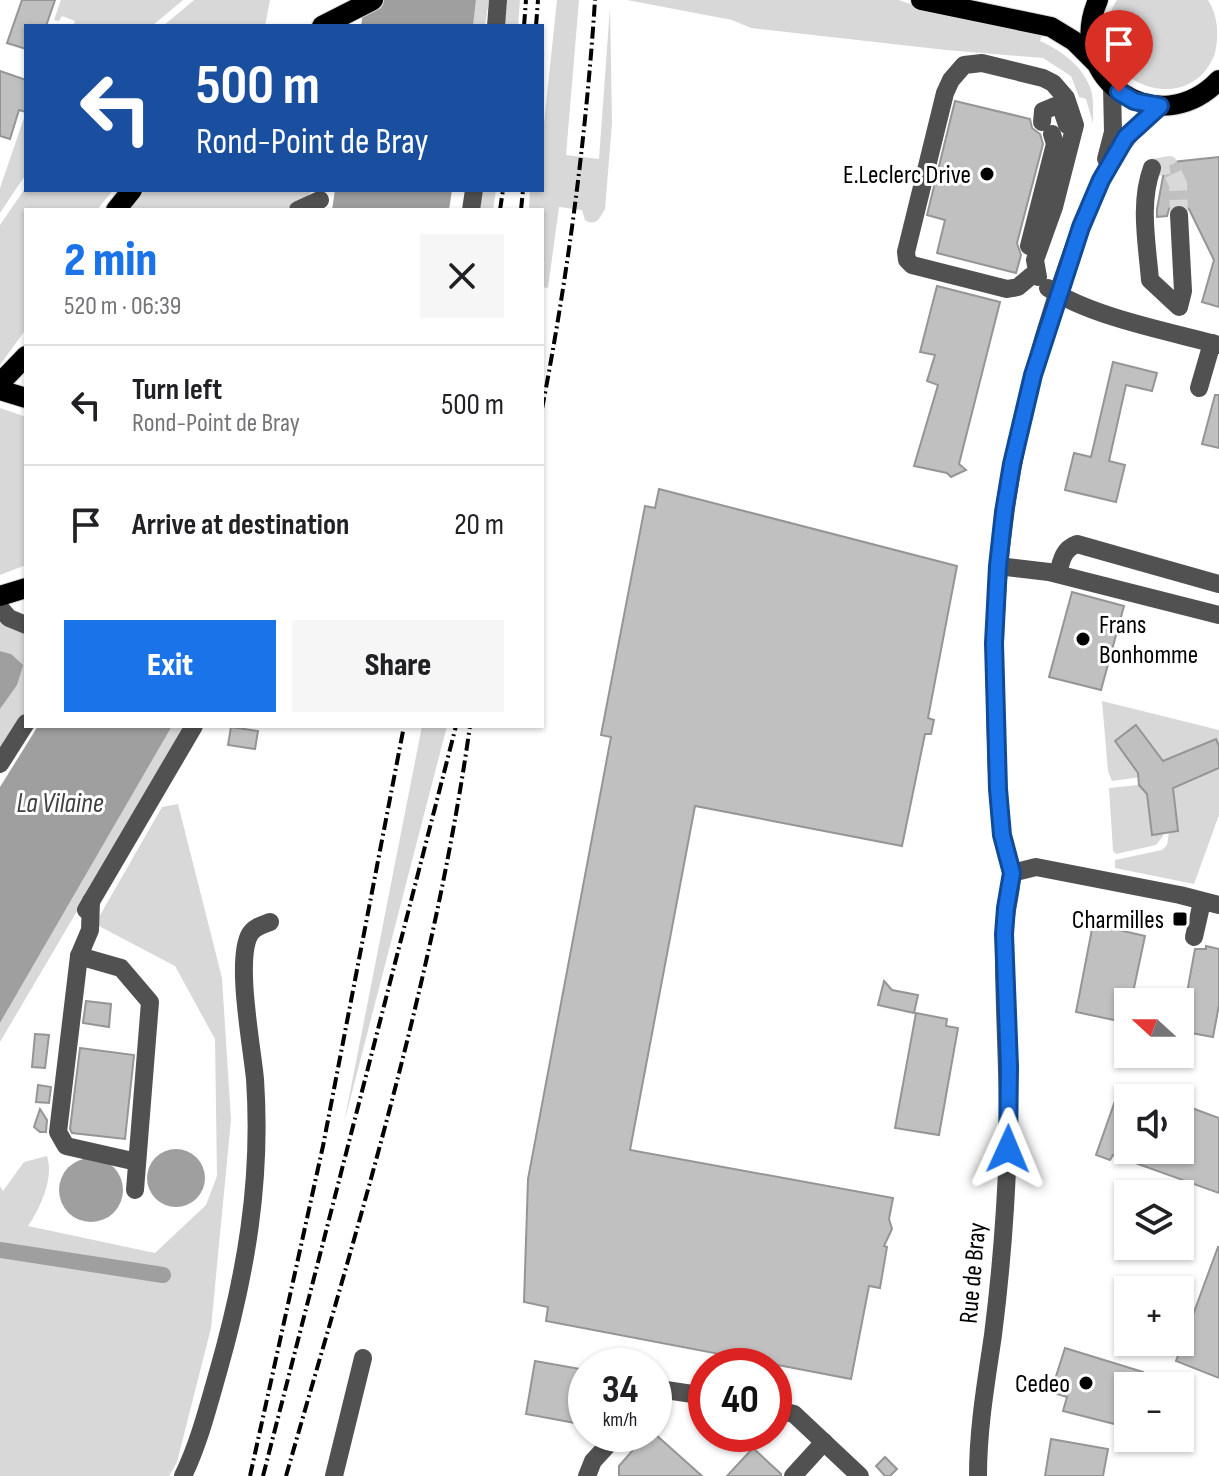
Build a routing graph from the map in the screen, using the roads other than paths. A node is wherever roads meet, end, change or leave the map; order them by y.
1 (373, 0) edge
2 (498, 0) edge
3 (921, 0) edge
4 (1098, 0) edge
5 (326, 24) edge
6 (496, 24) edge
7 (1095, 62) junction
8 (1217, 83) edge
9 (1112, 86) junction
10 (1160, 106) junction
11 (1069, 148) junction
12 (1152, 168) dead end
13 (1101, 180) junction
14 (130, 192) edge
15 (320, 200) dead end
16 (118, 208) edge
17 (302, 208) edge
18 (1179, 215) tunnel mouth
19 (1034, 276) junction
20 (1057, 294) junction
21 (1179, 307) junction
22 (1171, 332) junction
23 (1216, 344) edge
24 (24, 358) edge
25 (0, 383) edge
26 (1199, 388) dead end
27 (0, 390) edge
28 (24, 397) edge
29 (998, 566) junction
30 (1058, 574) junction
31 (1219, 584) edge
32 (24, 589) edge
33 (0, 596) edge
34 (0, 608) edge
35 (1219, 615) edge
36 (24, 624) edge
37 (24, 726) edge
38 (193, 728) edge
39 (0, 764) edge
40 (1012, 873) junction
41 (91, 901) junction
42 (1206, 903) edge
43 (81, 918) dead end
44 (270, 922) dead end
45 (1194, 937) dead end
46 (79, 956) junction
47 (137, 1162) junction
48 (135, 1190) dead end
49 (363, 1358) dead end
50 (792, 1414) edge
51 (824, 1442) junction
52 (601, 1452) edge
53 (183, 1476) edge
54 (334, 1476) edge
55 (587, 1476) edge
56 (793, 1476) edge
57 (860, 1476) edge
58 (978, 1476) edge

1 - 5 main road
2 - 6 street
3 - 7 main road
4 - 7 main road
7 - 9 main road
8 - 10 main road
9 - 10 main road
9 - 13 street, Rue de Bray
10 - 13 street, Rue de Bray
11 - 19 street
11 - 19 street
11 - 19 street
12 - 21 street
13 - 20 street, Rue de Bray
14 - 16 main road
15 - 17 street
18 - 21 street
19 - 20 street
20 - 22 street
20 - 29 street, Rue de Bray
21 - 22 street
22 - 23 street
23 - 26 street
24 - 25 main road
27 - 28 main road
29 - 30 street
29 - 40 street, Rue de Bray
30 - 31 street
30 - 35 street
32 - 33 main road
34 - 36 street
37 - 39 street
38 - 41 street
40 - 42 street
40 - 58 street, Rue de Bray
41 - 43 street
41 - 46 street
42 - 45 street
44 - 53 street
46 - 47 street
46 - 47 street
47 - 48 street
49 - 54 street
50 - 51 street
51 - 56 street
51 - 57 street
52 - 55 street

